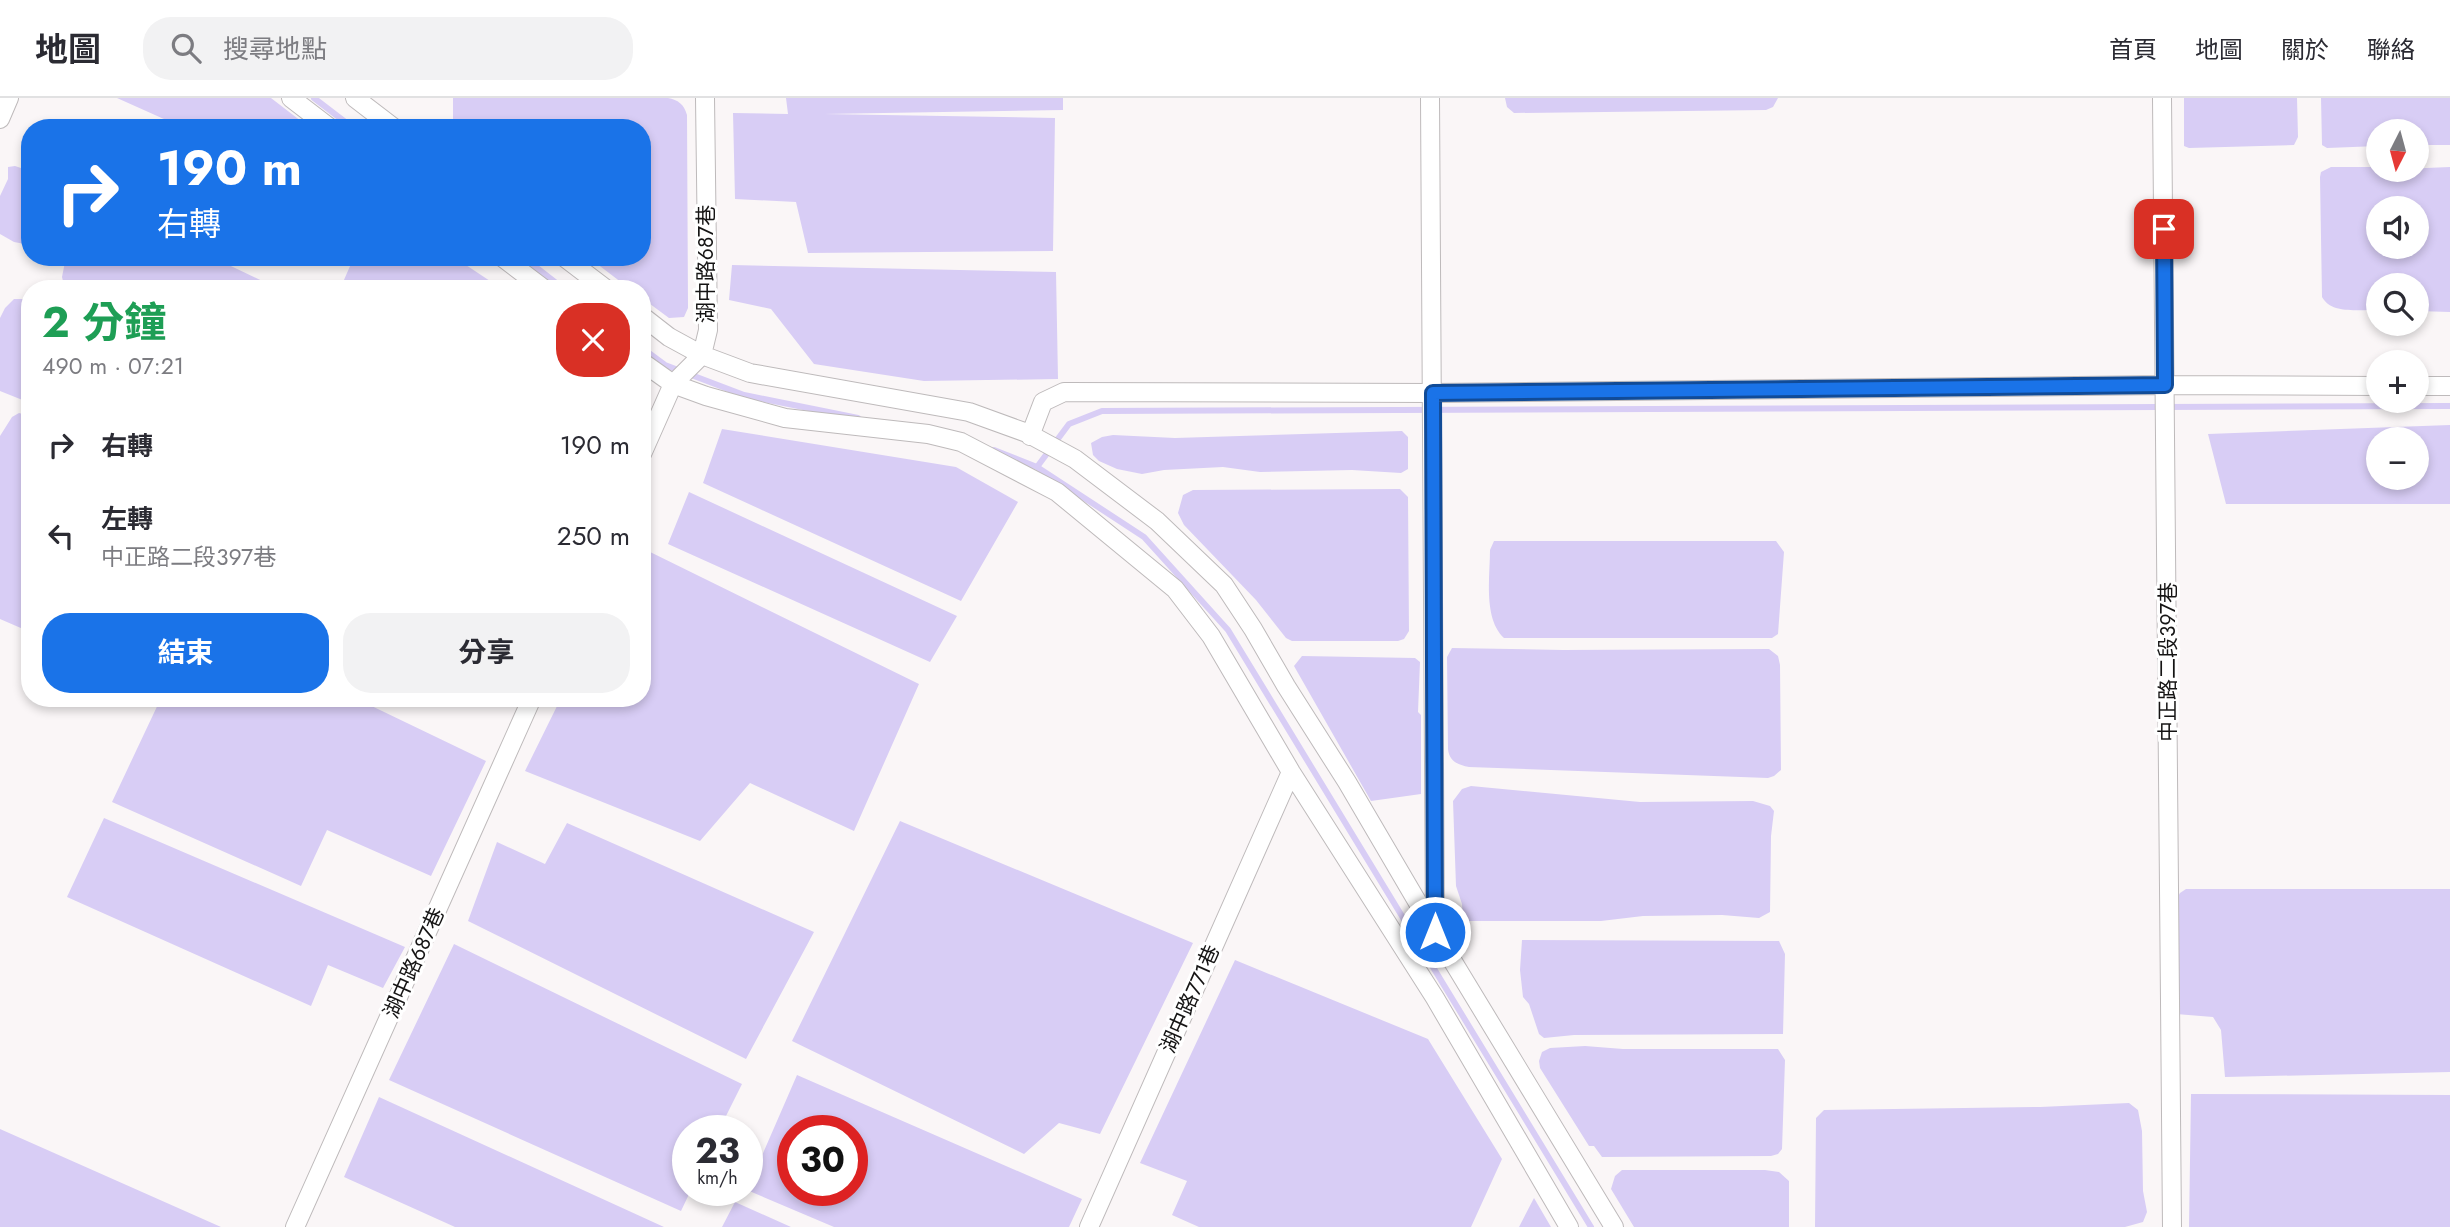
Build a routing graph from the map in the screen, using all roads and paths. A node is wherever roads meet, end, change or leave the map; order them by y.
1 (9, 98) edge
2 (291, 98) edge
3 (355, 98) edge
4 (705, 98) edge
5 (1430, 98) edge
6 (2162, 98) edge
7 (0, 119) edge
8 (318, 119) edge
9 (382, 119) edge
10 (514, 266) edge
11 (576, 266) edge
12 (532, 280) edge
13 (594, 280) edge
14 (651, 323) edge
15 (702, 355) junction
16 (651, 368) edge
17 (673, 384) junction
18 (2165, 385) junction
19 (2366, 386) edge
20 (2429, 386) edge
21 (2450, 387) edge
22 (1433, 393) junction
23 (651, 434) edge
24 (1030, 436) junction
25 (528, 707) edge
26 (1292, 772) junction
27 (1435, 932) junction
28 (295, 1227) edge
29 (1089, 1227) edge
30 (1569, 1227) edge
31 (1614, 1227) edge
32 (2172, 1227) edge

1 - 7 street
2 - 8 street
3 - 9 street
4 - 15 street, 湖中路687巷
5 - 22 street
6 - 18 street, 中正路二段397巷
10 - 12 street
11 - 13 street
14 - 15 street
15 - 17 street
15 - 24 street
16 - 17 street
17 - 23 street
17 - 26 street
18 - 19 street
18 - 22 street
18 - 32 street, 中正路二段397巷
20 - 21 street
22 - 24 street
22 - 27 street
24 - 27 street
25 - 28 street, 湖中路687巷
26 - 29 street, 湖中路771巷
26 - 30 street
27 - 31 street

